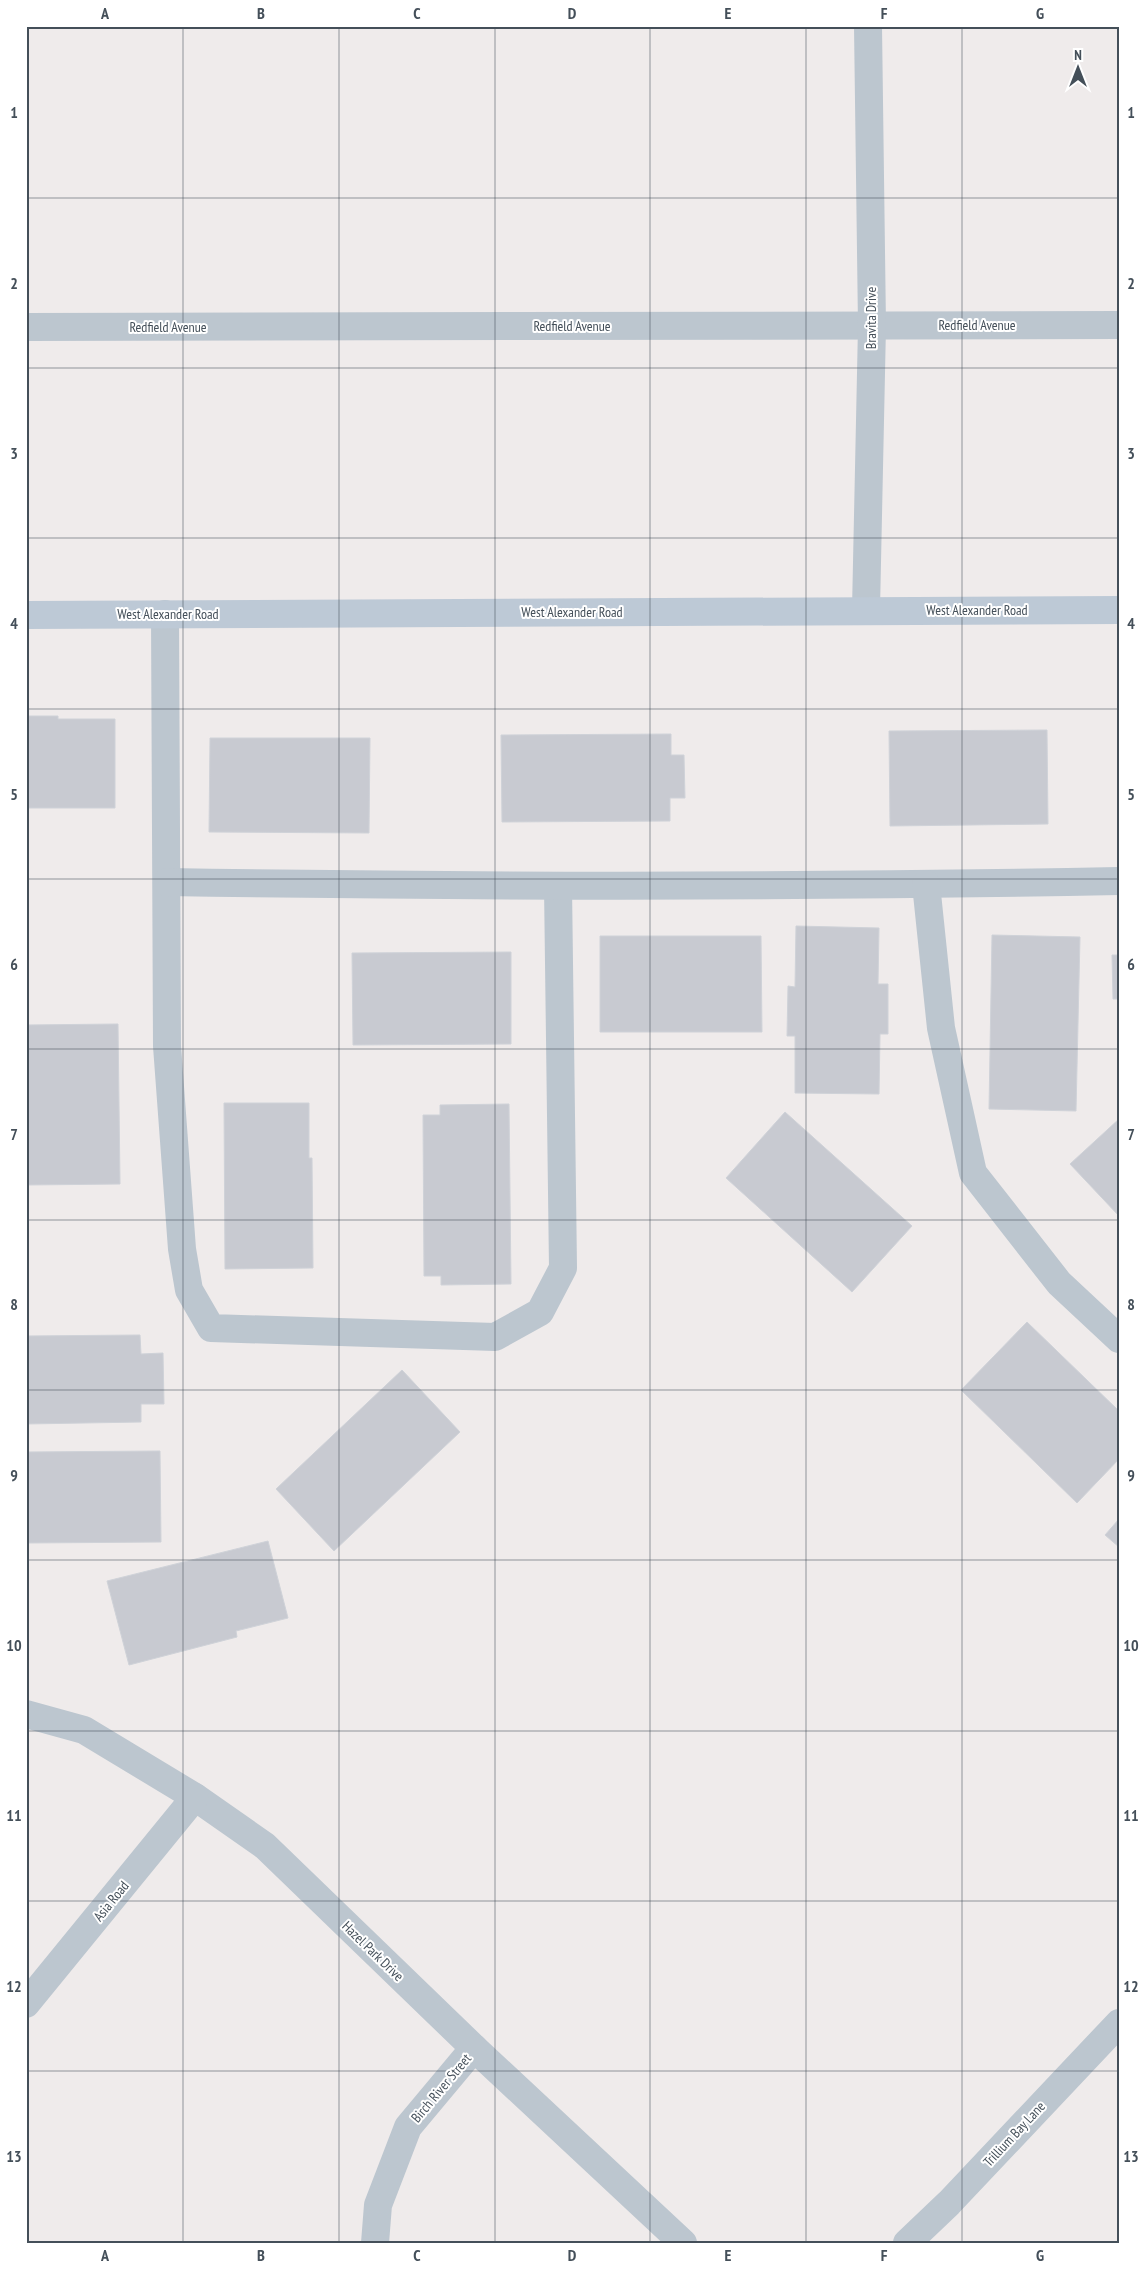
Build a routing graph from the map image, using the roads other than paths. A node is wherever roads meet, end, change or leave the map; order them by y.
1 (868, 26) edge
2 (1119, 325) edge
3 (872, 326) junction
4 (26, 327) edge
5 (866, 610) junction
6 (1119, 610) edge
7 (165, 614) junction
8 (26, 615) edge
9 (1119, 881) edge
10 (166, 882) junction
11 (926, 884) junction
12 (558, 886) junction
13 (1119, 1338) edge
14 (26, 1714) edge
15 (196, 1797) junction
16 (26, 2004) edge
17 (1119, 2023) edge
18 (474, 2048) junction
19 (375, 2243) edge
20 (683, 2243) edge
21 (907, 2243) edge

1 - 3 street, Bravita Drive
2 - 3 street, Redfield Avenue
3 - 4 street, Redfield Avenue
3 - 5 street, Bravita Drive
5 - 6 main road, West Alexander Road
5 - 7 main road, West Alexander Road
7 - 8 main road, West Alexander Road
7 - 10 street
9 - 11 street
10 - 12 street
10 - 12 street
11 - 12 street
11 - 13 street
14 - 15 street, Hazel Park Drive
15 - 16 street, Asia Road
15 - 18 street, Hazel Park Drive
17 - 21 street, Trillium Bay Lane
18 - 19 street, Birch River Street
18 - 20 street, Hazel Park Drive

